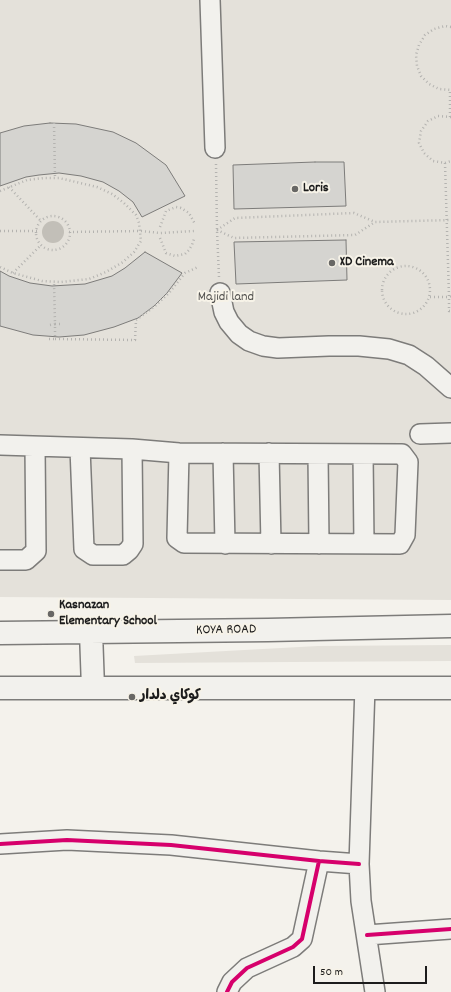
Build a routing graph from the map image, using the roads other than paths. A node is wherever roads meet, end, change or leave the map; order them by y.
1 (210, 0) edge
2 (215, 148) road end
3 (220, 293) road end
4 (451, 388) edge
5 (451, 433) edge
6 (420, 434) dead end
7 (0, 445) edge
8 (35, 447) junction
9 (80, 448) junction
10 (132, 449) junction
11 (179, 453) junction
12 (223, 453) junction
13 (269, 453) junction
14 (318, 454) junction
15 (363, 454) junction
16 (225, 544) junction
17 (271, 544) junction
18 (319, 544) junction
19 (364, 544) junction
20 (0, 560) edge
21 (451, 626) edge
22 (91, 632) junction
23 (0, 633) edge
24 (365, 687) junction
25 (0, 688) edge
26 (93, 688) junction
27 (451, 688) edge
28 (0, 844) edge
29 (319, 861) junction
30 (359, 864) junction
31 (451, 929) edge
32 (367, 935) junction
33 (226, 992) edge
34 (375, 992) edge

1 - 2 street
3 - 4 street
5 - 6 street
7 - 8 street
8 - 9 street
8 - 20 street
9 - 10 street
9 - 10 street
10 - 11 street
11 - 12 street
11 - 16 street
12 - 13 street
12 - 16 street
13 - 14 street
13 - 17 street
14 - 15 street
14 - 18 street
15 - 19 street
15 - 19 street
16 - 17 street
17 - 18 street
18 - 19 street
21 - 22 highway, KOYA ROAD
22 - 23 highway, KOYA ROAD
22 - 26 highway
24 - 26 highway
24 - 27 highway
24 - 30 street
25 - 26 highway
28 - 29 street
29 - 30 street
29 - 33 street
30 - 32 street
31 - 32 street
32 - 34 street

